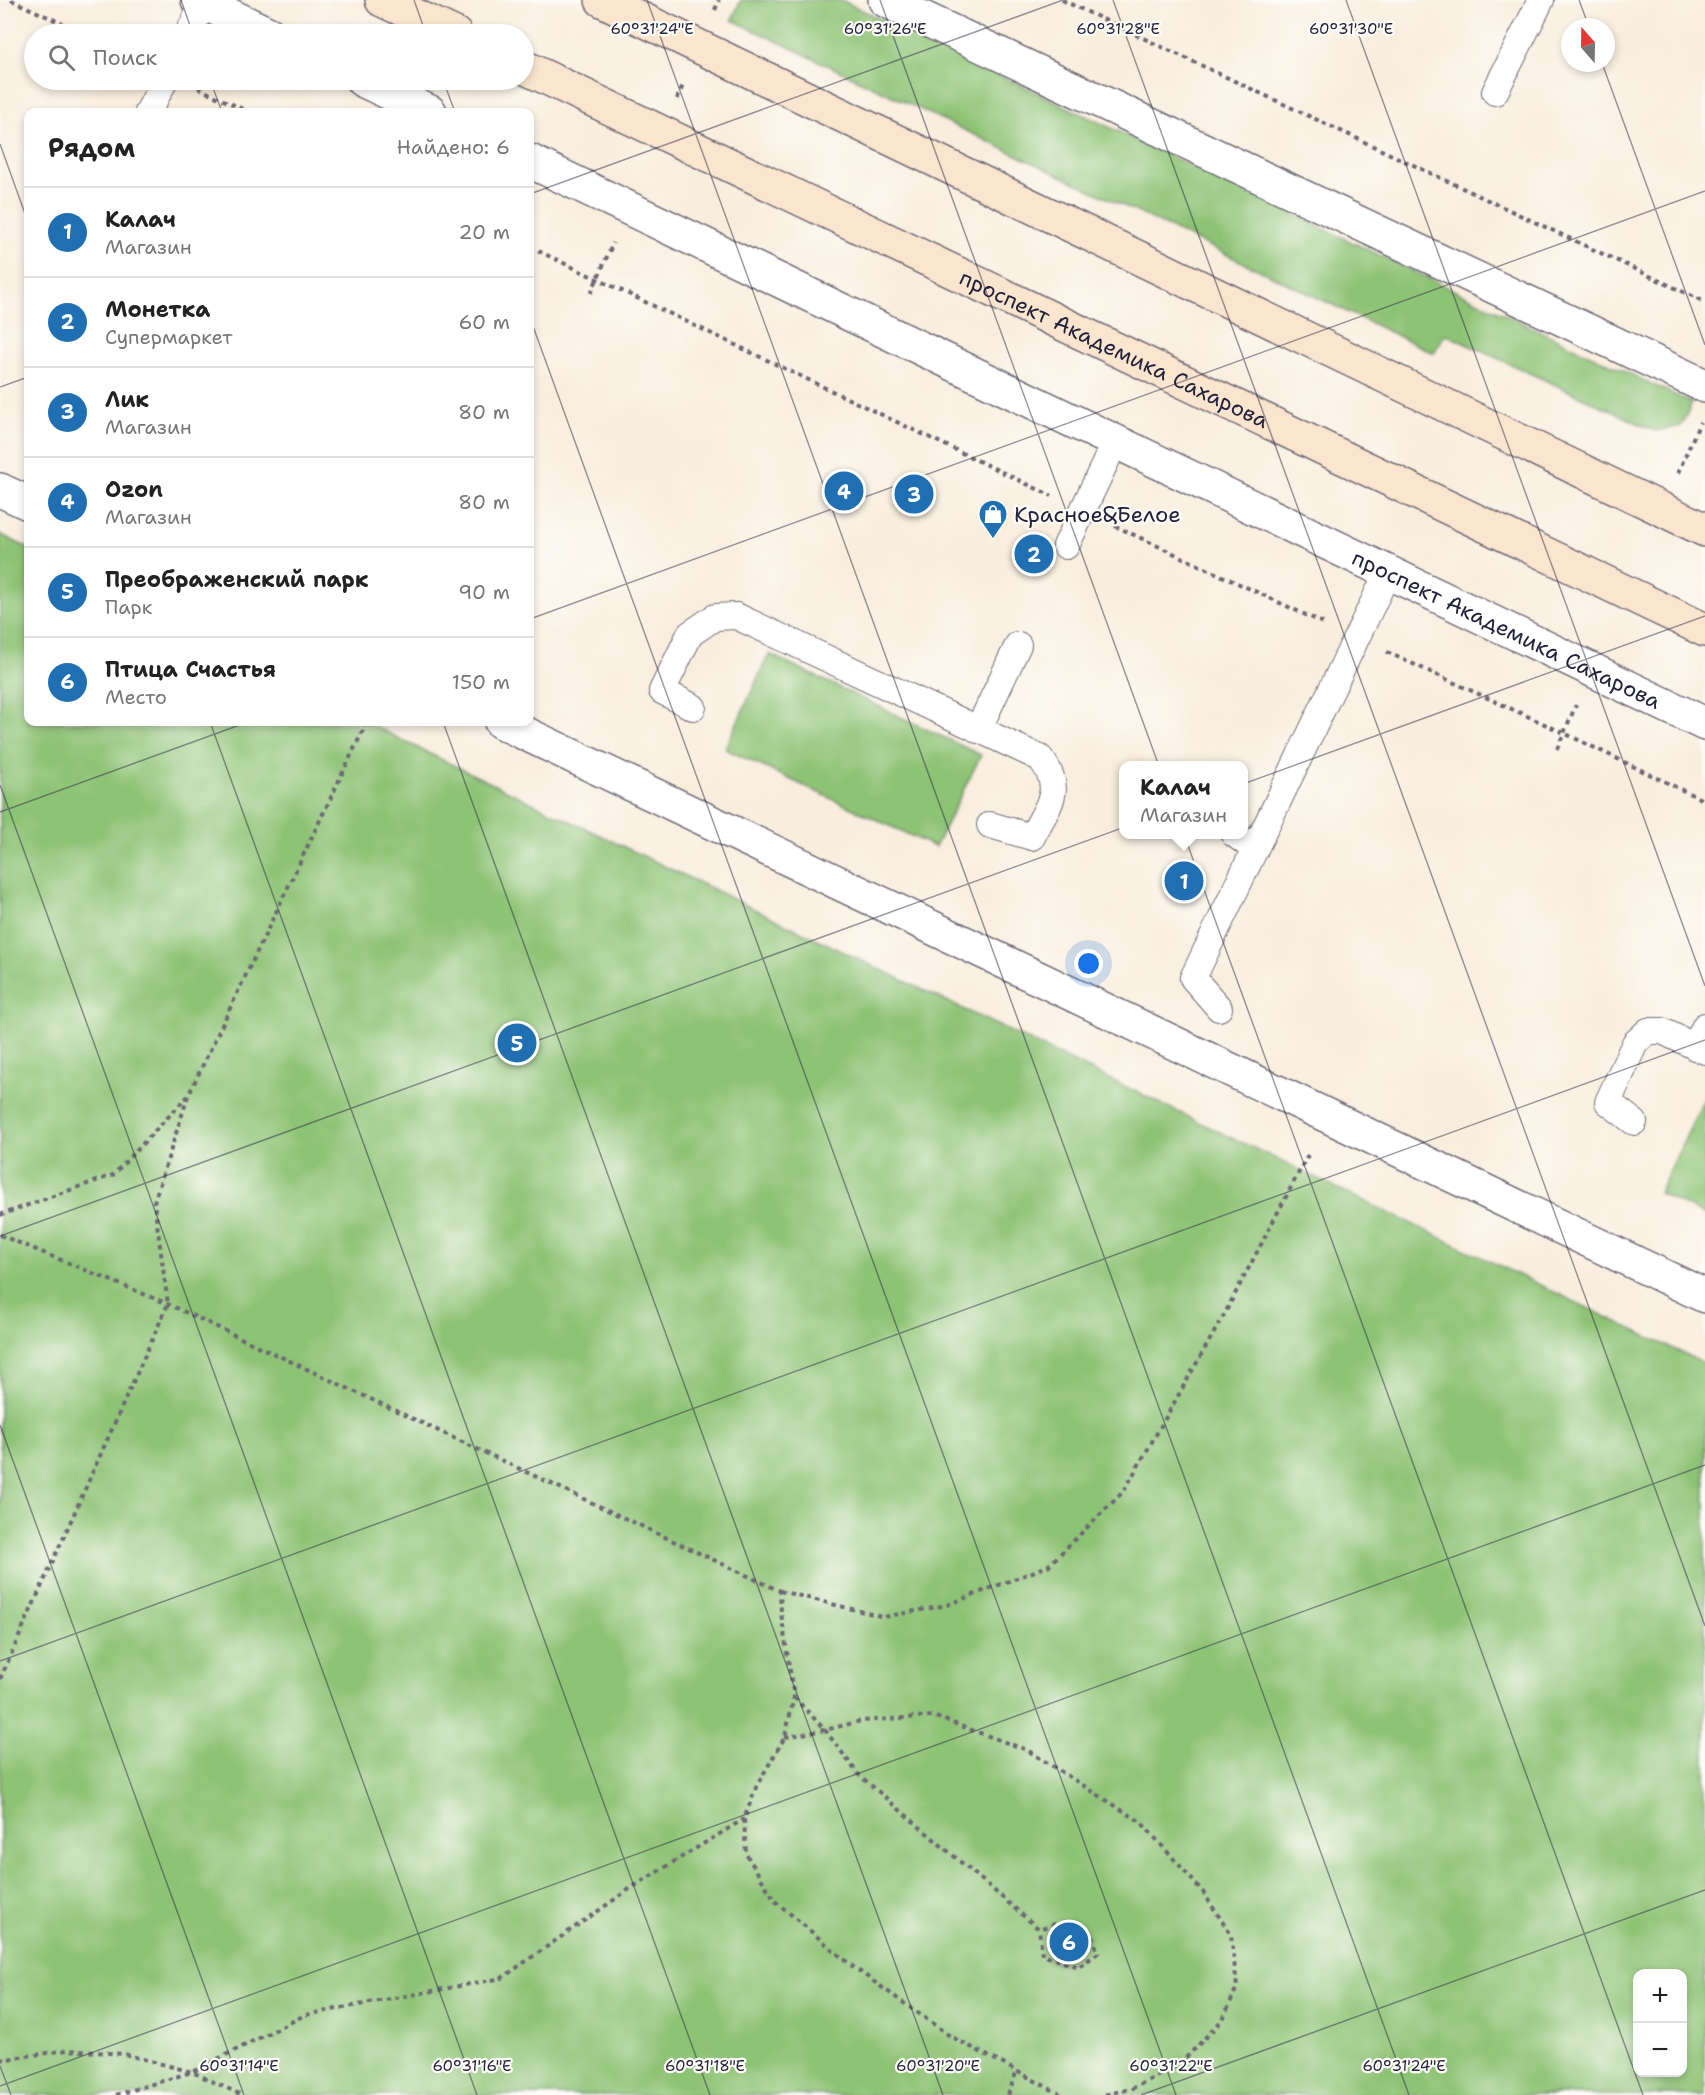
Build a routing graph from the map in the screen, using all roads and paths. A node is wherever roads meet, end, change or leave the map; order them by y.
1 (11, 0) edge
2 (382, 0) edge
3 (602, 0) edge
4 (885, 0) edge
5 (1062, 0) edge
6 (1541, 0) edge
7 (201, 2) edge
8 (63, 24) edge
9 (192, 24) edge
10 (248, 24) edge
11 (434, 24) edge
12 (534, 72) edge
13 (160, 90) edge
14 (203, 90) edge
15 (383, 90) edge
16 (1495, 92) dead end
17 (150, 108) edge
18 (241, 108) edge
19 (422, 108) edge
20 (534, 163) edge
21 (1705, 302) edge
22 (1705, 386) edge
23 (1115, 441) junction
24 (0, 490) edge
25 (24, 501) edge
26 (1705, 530) edge
27 (1066, 546) dead end
28 (1388, 572) junction
29 (1705, 630) edge
30 (1018, 645) dead end
31 (693, 707) dead end
32 (1705, 724) edge
33 (364, 726) edge
34 (509, 726) edge
35 (978, 730) junction
36 (990, 825) dead end
37 (1248, 836) edge
38 (1245, 842) edge
39 (1219, 1008) dead end
40 (1702, 1041) edge
41 (188, 1096) junction
42 (1328, 1115) junction
43 (1634, 1122) dead end
44 (0, 1215) edge
45 (0, 1235) edge
46 (1705, 1296) edge
47 (168, 1304) junction
48 (780, 1590) junction
49 (0, 1679) edge
50 (794, 1697) junction
51 (825, 1730) junction
52 (785, 1737) junction
53 (744, 1819) junction
54 (1039, 1929) junction
55 (0, 2060) edge
56 (192, 2072) junction
57 (1016, 2073) junction
58 (116, 2095) edge
59 (242, 2095) edge
60 (1008, 2095) edge
61 (1062, 2095) edge
62 (1103, 2095) edge

1 - 8 path
2 - 11 main road
3 - 26 main road
4 - 22 street
5 - 21 path
6 - 16 lane
7 - 9 lane
7 - 10 street
12 - 29 main road, проспект Академика Сахарова
13 - 17 lane
14 - 18 path
15 - 19 street
20 - 23 street, проспект Академика Сахарова
23 - 27 lane
23 - 28 street, проспект Академика Сахарова
24 - 25 street
28 - 32 street, проспект Академика Сахарова
28 - 37 lane
30 - 35 lane
31 - 35 lane
33 - 41 path
34 - 42 street
35 - 36 lane
38 - 39 lane
40 - 43 lane
41 - 44 path
41 - 47 path
42 - 46 street
42 - 48 path
45 - 47 path
47 - 48 path
47 - 49 path
48 - 50 path
50 - 51 path
50 - 52 path
51 - 52 path
51 - 54 path
51 - 62 path
52 - 53 path
53 - 56 path
53 - 57 path
54 - 54 path
55 - 56 path
56 - 58 path
56 - 59 path
57 - 60 path
57 - 61 path

